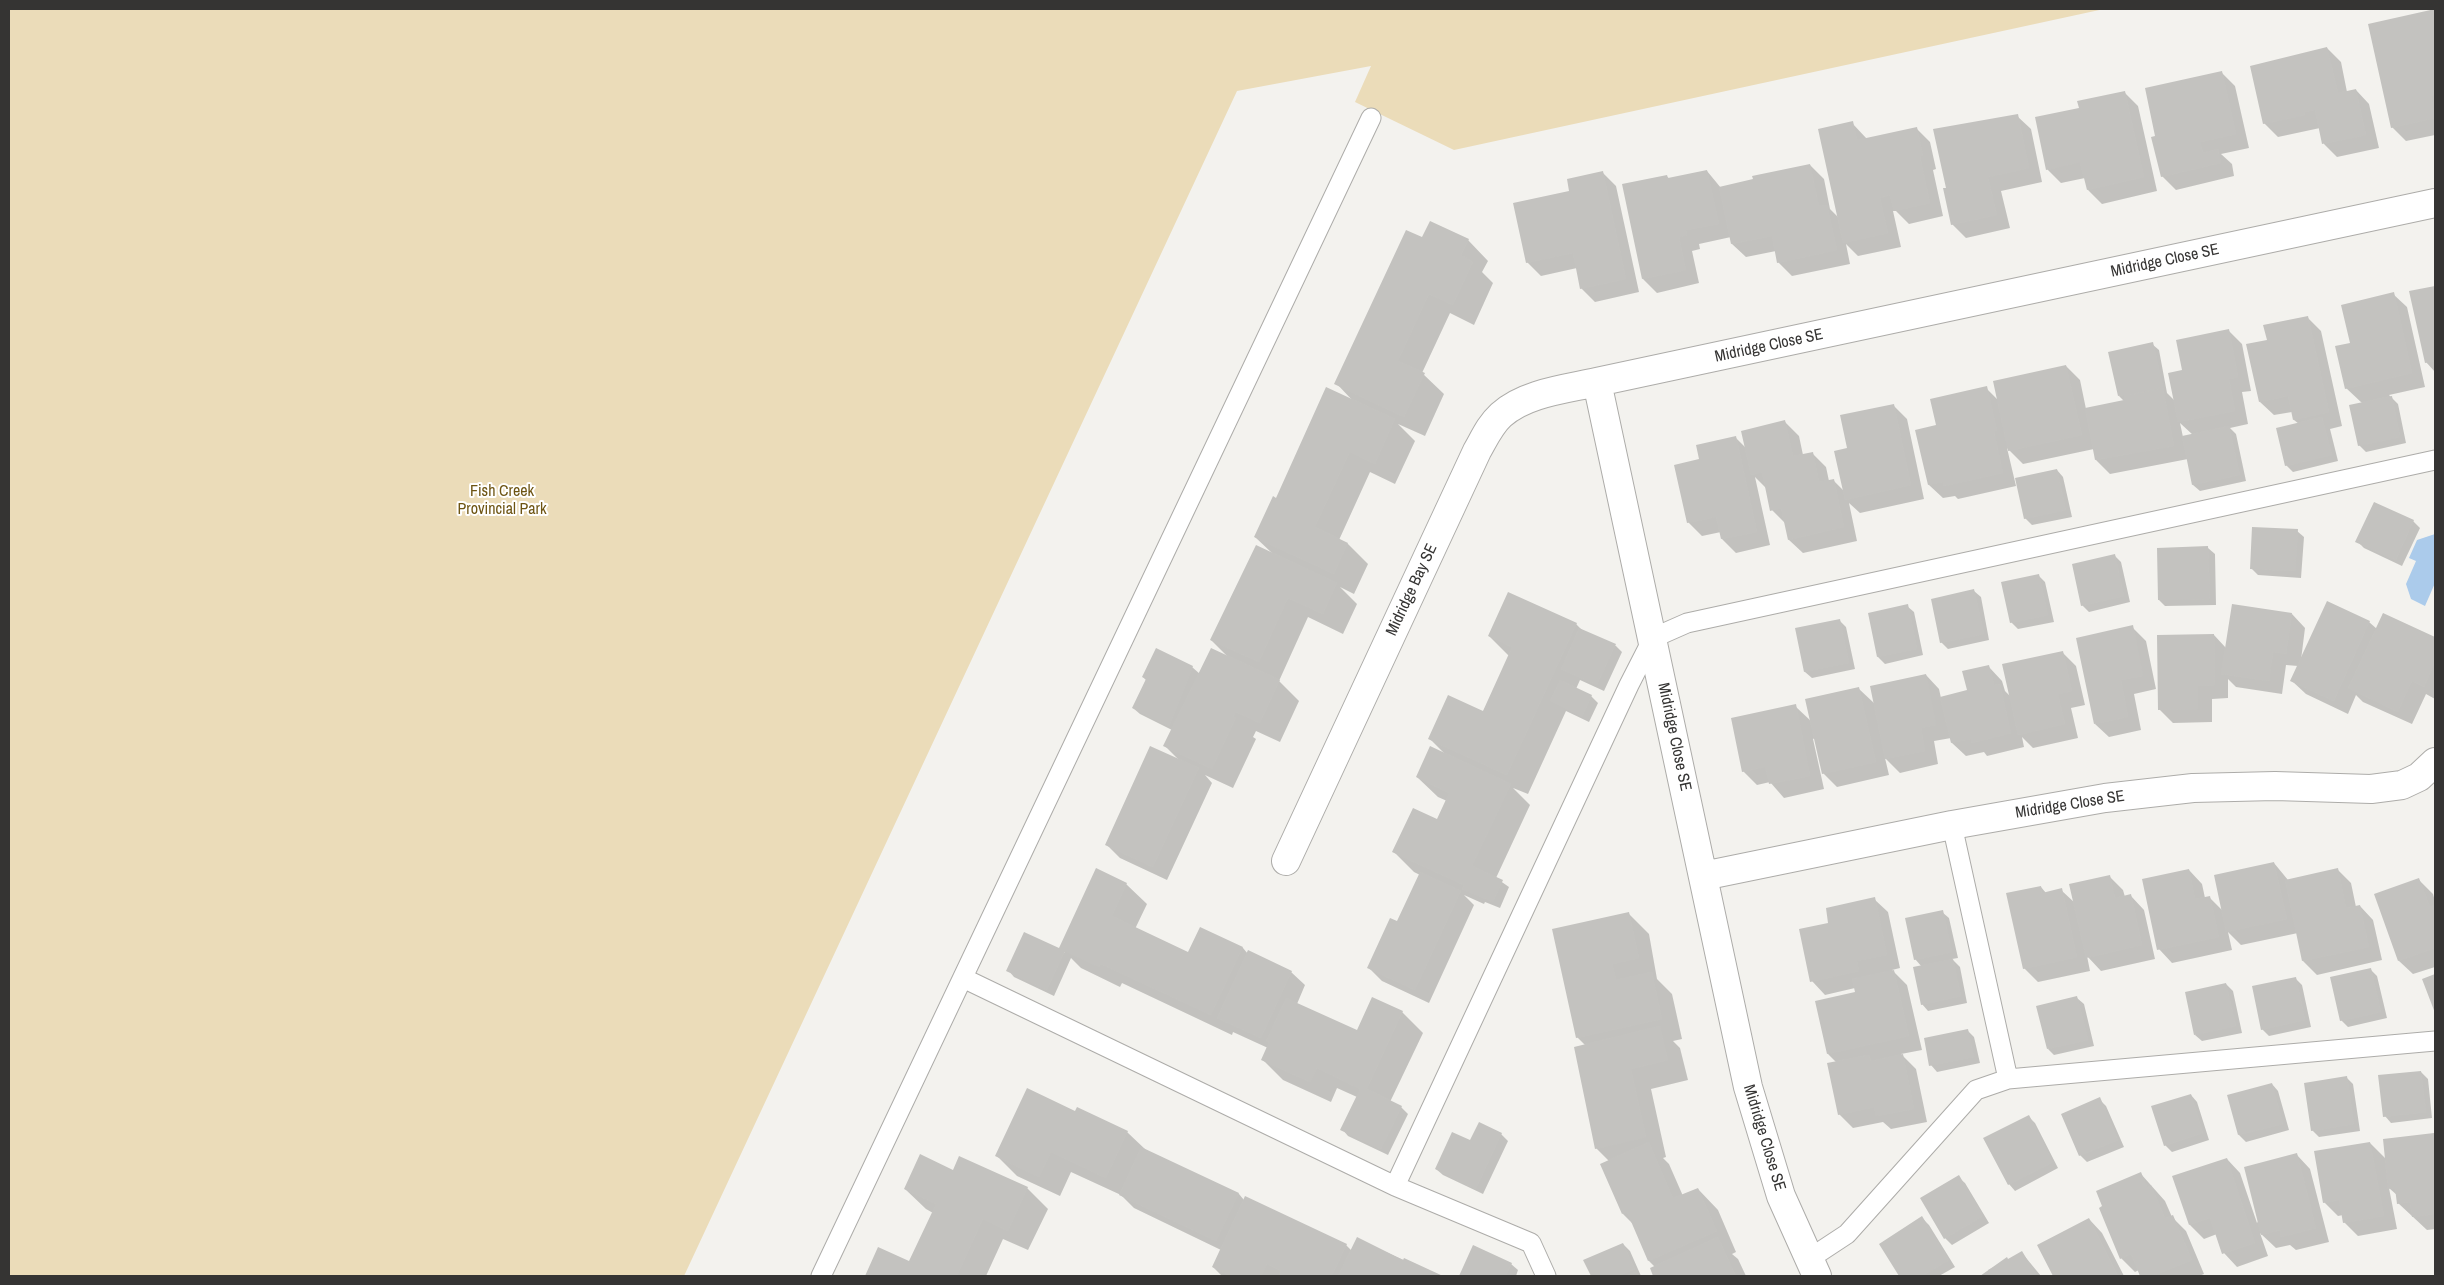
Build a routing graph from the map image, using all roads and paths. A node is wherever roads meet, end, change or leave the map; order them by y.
1 (1371, 118) dead end
2 (2435, 203) edge
3 (1597, 382) junction
4 (2435, 460) edge
5 (1653, 638) junction
6 (2435, 762) edge
7 (1952, 825) junction
8 (1286, 861) dead end
9 (1703, 876) junction
10 (963, 978) junction
11 (2435, 1041) edge
12 (2008, 1079) junction
13 (1395, 1186) junction
14 (1813, 1268) edge
15 (821, 1276) edge
16 (1546, 1276) edge

1 - 10 lane
2 - 3 street, Midridge Close SE
3 - 5 street, Midridge Close SE
3 - 8 street, Midridge Bay SE
4 - 5 lane
5 - 9 street, Midridge Close SE
5 - 13 lane
6 - 7 street, Midridge Close SE
7 - 9 street, Midridge Close SE
7 - 12 lane
9 - 14 street, Midridge Close SE
10 - 13 lane
10 - 15 lane
11 - 12 lane
12 - 14 lane
13 - 16 lane

